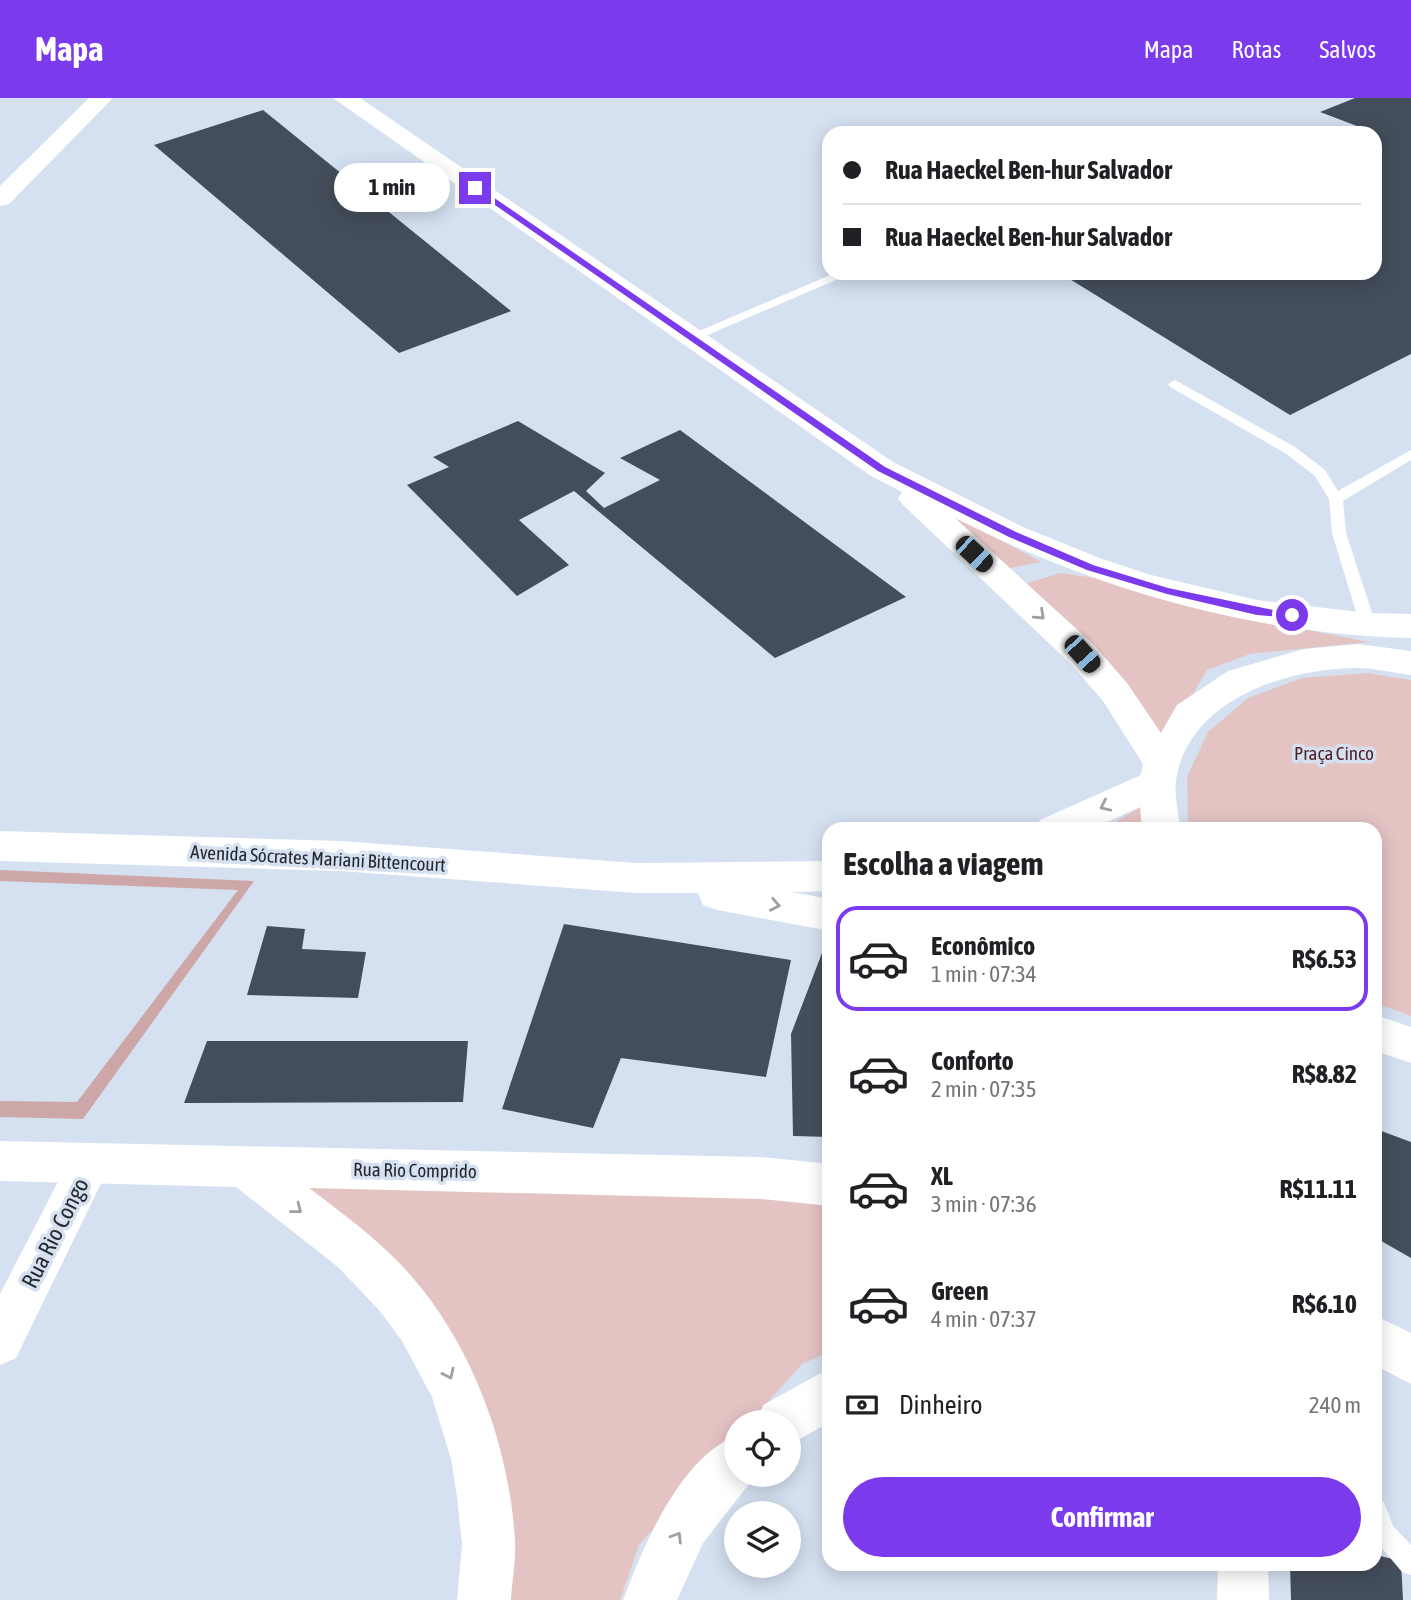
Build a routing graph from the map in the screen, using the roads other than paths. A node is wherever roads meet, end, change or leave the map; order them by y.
1 (102, 98) edge
2 (345, 98) edge
3 (0, 199) edge
4 (829, 280) edge
5 (691, 337) junction
6 (1175, 384) dead end
7 (1411, 454) edge
8 (882, 469) junction
9 (1336, 499) junction
10 (1090, 567) junction
11 (1011, 588) junction
12 (1368, 625) junction
13 (1411, 626) edge
14 (1395, 660) edge
15 (1160, 773) junction
16 (1068, 822) edge
17 (1161, 822) edge
18 (0, 846) edge
19 (822, 876) edge
20 (636, 878) junction
21 (822, 913) edge
22 (1382, 1035) edge
23 (1411, 1045) edge
24 (0, 1161) edge
25 (90, 1163) junction
26 (244, 1166) junction
27 (822, 1184) edge
28 (0, 1342) edge
29 (822, 1398) edge
30 (801, 1411) edge
31 (724, 1473) edge
32 (1382, 1527) edge
33 (1411, 1563) edge
34 (1243, 1571) edge
35 (484, 1600) edge
36 (650, 1600) edge
37 (1243, 1600) edge

1 - 3 street
2 - 5 street
4 - 5 lane
5 - 8 street
6 - 9 lane
7 - 9 lane
8 - 10 street
8 - 11 street
9 - 12 lane
10 - 11 street
10 - 12 street
11 -> 15 street
12 - 13 street
12 - 14 street
14 - 15 street
15 -> 16 street
15 - 17 street
18 - 20 street, Avenida Sócrates Mariani Bittencourt
19 - 20 street, Avenida Sócrates Mariani Bittencourt
20 -> 21 street, Avenida Sócrates Mariani Bittencourt
22 - 23 street
24 - 25 street, Rua Rio Comprido
25 - 26 street, Rua Rio Comprido
25 - 28 street, Rua Rio Congo
26 - 27 street, Rua Rio Comprido
26 -> 35 street
29 - 30 street
36 -> 31 street
32 - 33 lane
34 - 37 street

